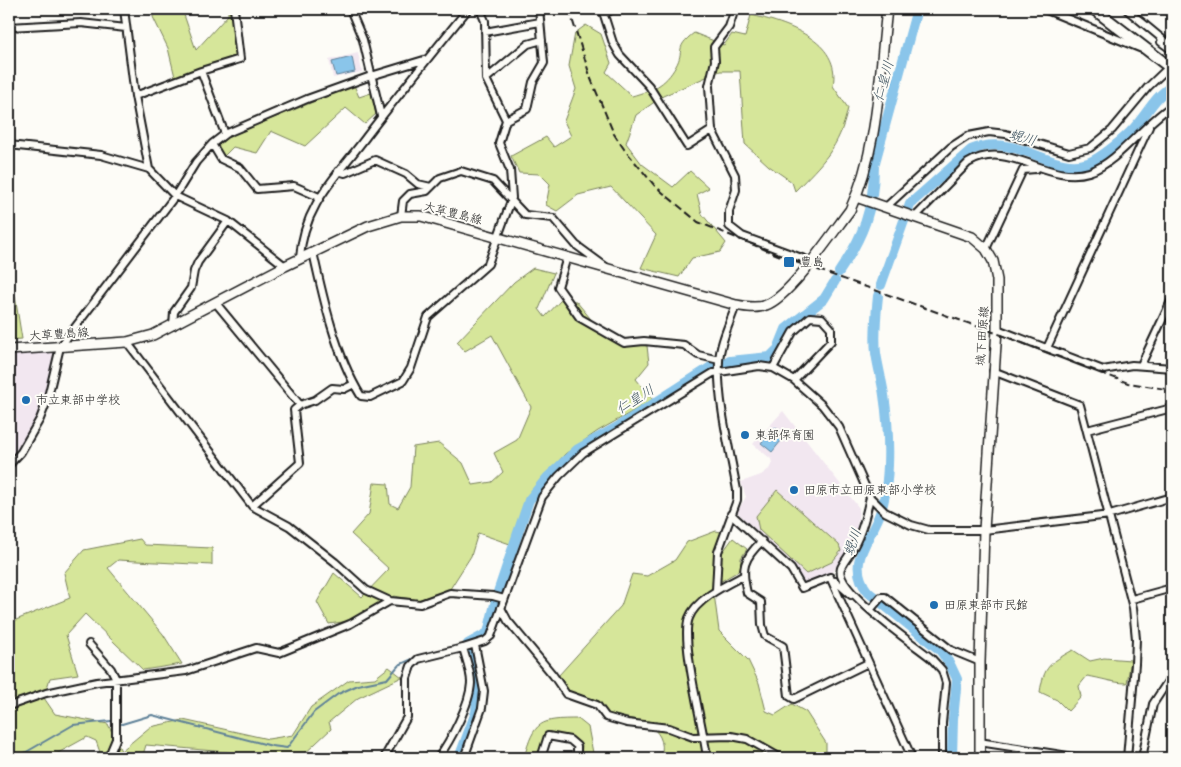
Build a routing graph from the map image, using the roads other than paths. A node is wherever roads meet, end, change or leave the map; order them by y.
1 (124, 9) edge
2 (234, 9) edge
3 (350, 9) edge
4 (468, 9) edge
5 (480, 9) edge
6 (539, 9) edge
7 (612, 9) edge
8 (735, 9) edge
9 (887, 9) edge
10 (1044, 9) edge
11 (1094, 9) edge
12 (1126, 9) edge
13 (1059, 11) edge
14 (540, 22) junction
15 (1142, 22) junction
16 (9, 27) edge
17 (126, 28) junction
18 (485, 32) junction
19 (542, 40) junction
20 (1172, 44) edge
21 (1172, 50) edge
22 (1150, 51) junction
23 (427, 59) junction
24 (1171, 67) edge
25 (201, 71) junction
26 (371, 76) junction
27 (486, 79) junction
28 (135, 96) junction
29 (1172, 106) edge
30 (381, 116) junction
31 (506, 120) junction
32 (1150, 124) junction
33 (712, 130) junction
34 (225, 134) junction
35 (9, 144) edge
36 (212, 144) junction
37 (149, 169) junction
38 (1048, 170) junction
39 (338, 171) junction
40 (431, 187) junction
41 (175, 196) junction
42 (319, 197) junction
43 (512, 198) junction
44 (860, 198) junction
45 (882, 205) junction
46 (401, 216) junction
47 (916, 216) junction
48 (228, 221) junction
49 (498, 237) junction
50 (986, 249) junction
51 (313, 252) junction
52 (567, 257) junction
53 (300, 258) junction
54 (810, 261) junction
55 (285, 266) junction
56 (610, 271) junction
57 (1172, 299) edge
58 (215, 302) junction
59 (736, 306) junction
60 (173, 326) junction
61 (997, 329) junction
62 (127, 342) junction
63 (60, 346) junction
64 (1047, 348) junction
65 (9, 350) edge
66 (719, 360) junction
67 (1141, 365) junction
68 (773, 368) junction
69 (1172, 368) edge
70 (993, 371) junction
71 (720, 372) junction
72 (794, 380) junction
73 (354, 384) junction
74 (300, 405) junction
75 (1172, 408) edge
76 (1087, 430) junction
77 (9, 465) edge
78 (870, 497) junction
79 (1172, 497) edge
80 (252, 506) junction
81 (732, 511) junction
82 (1110, 515) junction
83 (984, 530) junction
84 (762, 541) junction
85 (742, 576) junction
86 (830, 577) junction
87 (1172, 588) edge
88 (716, 590) junction
89 (853, 596) junction
90 (504, 598) junction
91 (1132, 598) junction
92 (390, 601) junction
93 (501, 608) junction
94 (871, 610) junction
95 (89, 644) dead end
96 (475, 645) junction
97 (464, 648) junction
98 (980, 662) junction
99 (868, 664) junction
100 (1172, 675) edge
101 (116, 679) junction
102 (9, 706) edge
103 (704, 735) junction
104 (979, 742) junction
105 (1015, 749) junction
106 (1172, 756) edge
107 (108, 758) edge
108 (384, 758) edge
109 (438, 758) edge
110 (464, 758) edge
111 (541, 758) edge
112 (577, 758) edge
113 (707, 758) edge
114 (781, 758) edge
115 (912, 758) edge
116 (942, 758) edge
117 (980, 758) edge
118 (1016, 758) edge
119 (1081, 758) edge
120 (1127, 758) edge
121 (1142, 758) edge
122 (1162, 758) edge

1 - 17 street
2 - 25 street
3 - 26 street
4 - 23 street
5 - 18 street
6 - 14 street
7 - 33 street
8 - 33 street
9 - 44 main road
10 - 13 street
11 - 22 highway
12 - 15 street
13 - 22 street
14 - 18 street
14 - 19 street
15 - 20 street
15 - 21 street
16 - 17 street
17 - 28 street
18 - 27 street
19 - 27 street
19 - 31 street
22 - 24 highway
23 - 26 street
23 - 30 street
24 - 45 street
25 - 28 street
25 - 34 street
26 - 30 street
26 - 34 street
27 - 31 street
28 - 37 street
29 - 32 street
30 - 39 street
31 - 43 street
32 - 38 street
32 - 64 street
33 - 54 street
34 - 36 street
35 - 37 street
36 - 41 street
36 - 42 street
37 - 41 street
38 - 47 street
38 - 50 street
39 - 40 street
39 - 42 street
40 - 43 street
40 - 46 street
41 - 48 street
41 - 63 street
42 - 53 street
43 - 49 street
43 - 56 street
44 - 45 main road
44 - 54 main road, 大草豊島線
45 - 47 main road
46 - 49 main road, 大草豊島線
46 - 51 main road, 大草豊島線
47 - 50 main road
48 - 55 street
48 - 60 street
49 - 52 main road, 大草豊島線
49 - 73 street
50 - 61 main road, 城下田原線
51 - 53 main road, 大草豊島線
51 - 73 street
52 - 56 main road, 大草豊島線
52 - 66 street
53 - 55 main road, 大草豊島線
54 - 59 main road, 大草豊島線
55 - 58 main road, 大草豊島線
56 - 59 main road, 大草豊島線
57 - 67 street
58 - 60 main road, 大草豊島線
58 - 74 street
59 - 66 street
60 - 62 main road, 大草豊島線
61 - 64 street
61 - 70 main road, 城下田原線
62 - 63 main road, 大草豊島線
62 - 80 street
63 - 65 main road, 大草豊島線
63 - 77 street
64 - 67 street
66 - 71 street
67 - 69 street
68 - 71 street
68 - 72 street
68 - 72 street
70 - 76 street
70 - 83 main road, 城下田原線
71 - 81 street
71 - 90 street
72 - 78 street
73 - 74 street
74 - 80 street
75 - 76 street
76 - 82 street
78 - 83 street
78 - 89 street
79 - 82 street
80 - 92 street
81 - 84 street
81 - 88 street
82 - 83 street
82 - 91 street
83 - 98 main road, 城下田原線
84 - 85 street
84 - 86 street
85 - 88 street
85 - 99 street
86 - 89 street
86 - 99 street
87 - 91 street
88 - 103 street
89 - 94 street
90 - 92 street
90 - 93 street
91 - 120 street
92 - 101 street
93 - 96 street
93 - 103 street
94 - 98 street
94 - 116 street
95 - 101 street
96 - 97 street
96 - 110 street
97 - 108 street
97 - 109 street
98 - 104 main road, 城下田原線
99 - 115 street
100 - 121 street
101 - 102 street
101 - 107 street
103 - 113 street
103 - 114 street
104 - 105 street
104 - 117 main road, 城下田原線
105 - 118 street
105 - 119 street
106 - 122 street
111 - 112 street

